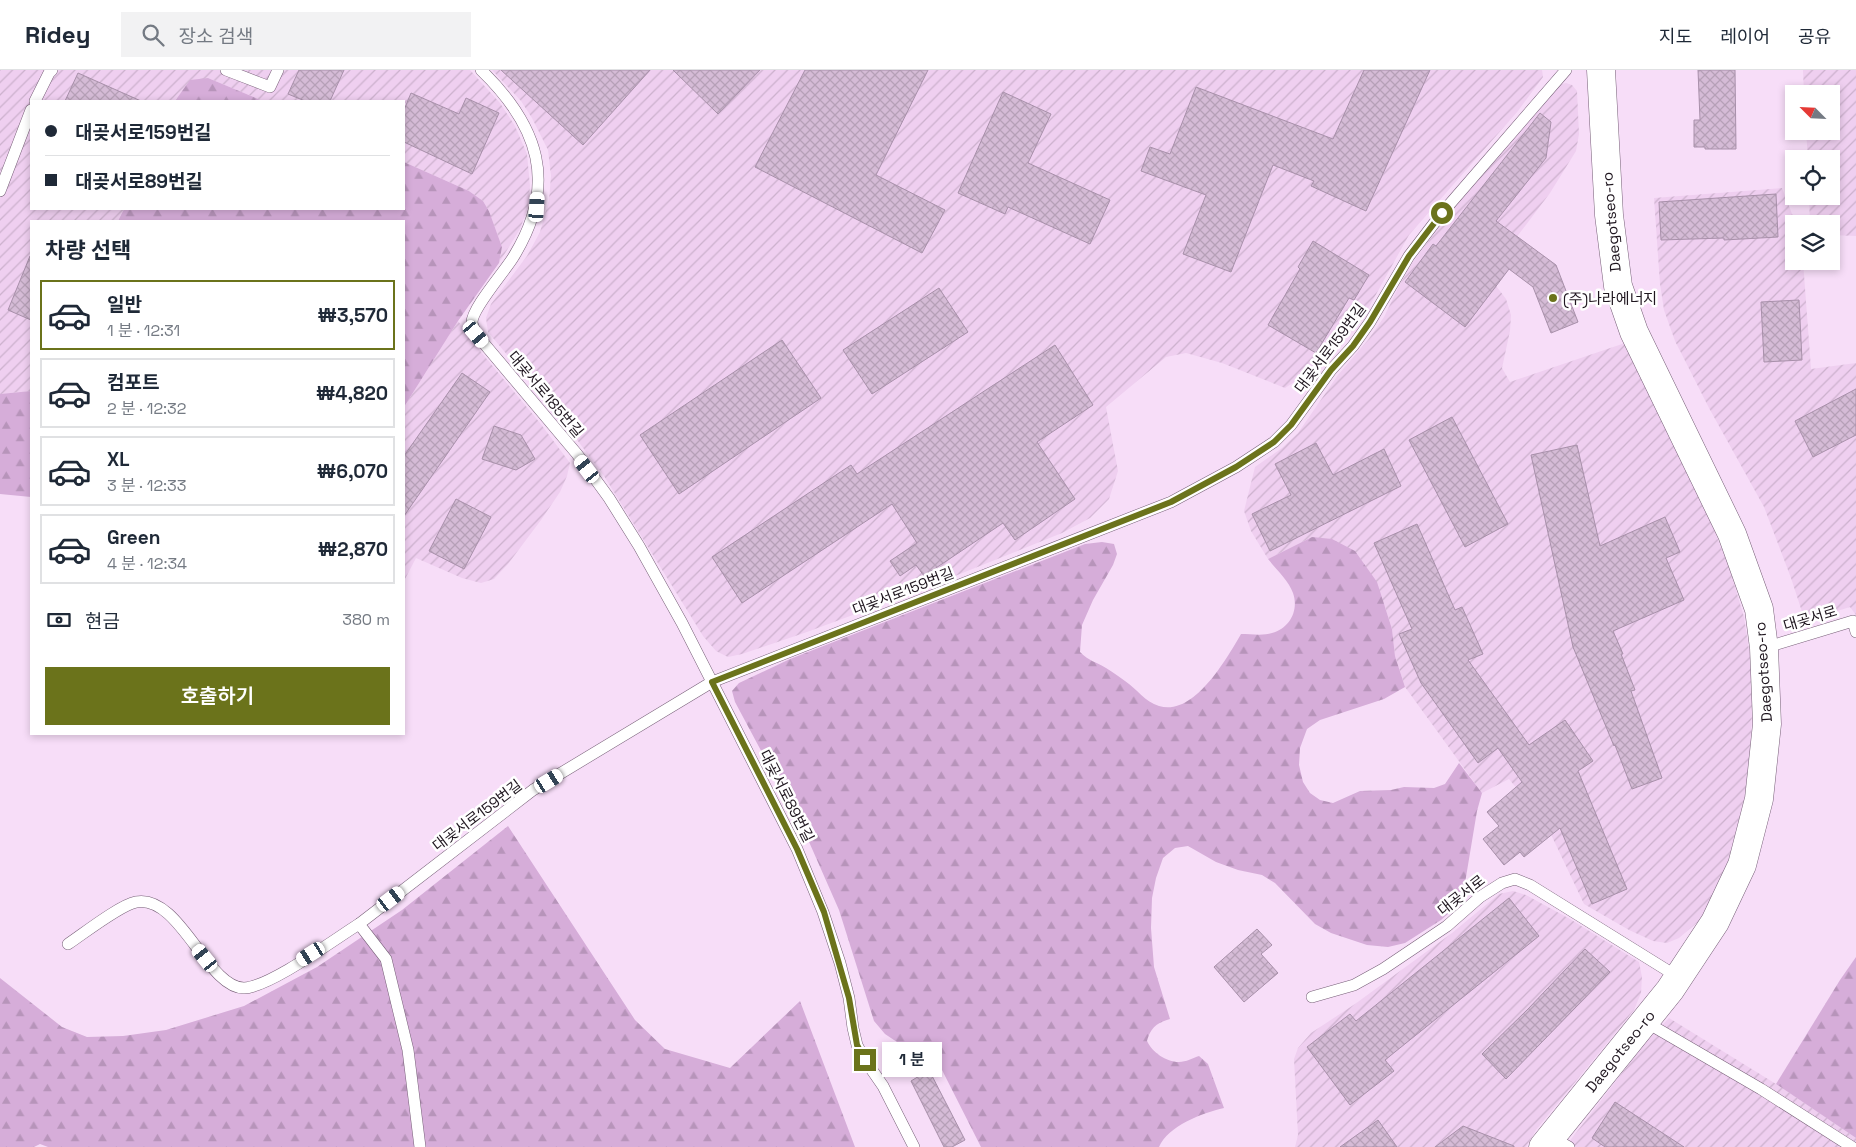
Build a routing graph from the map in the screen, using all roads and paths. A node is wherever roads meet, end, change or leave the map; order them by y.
1 (52, 70) edge
2 (226, 70) edge
3 (278, 70) edge
4 (481, 70) edge
5 (1566, 70) edge
6 (1601, 70) edge
7 (36, 100) edge
8 (30, 113) edge
9 (0, 191) edge
10 (1855, 624) edge
11 (1764, 648) junction
12 (712, 682) junction
13 (359, 924) junction
14 (68, 944) dead end
15 (1678, 977) junction
16 (1312, 996) dead end
17 (1644, 1021) junction
18 (1554, 1144) edge
19 (420, 1147) edge
20 (914, 1147) edge
21 (1852, 1147) edge

1 - 7 lane
2 - 3 lane
4 - 12 lane, 대곶서로185번길
5 - 12 lane, 대곶서로159번길
6 - 11 street, Daegotseo-ro
8 - 9 lane
10 - 11 lane, 대곶서로
11 - 15 street, Daegotseo-ro
12 - 13 lane, 대곶서로159번길
12 - 20 lane, 대곶서로89번길
13 - 14 lane, 대곶서로159번길
13 - 19 lane
15 - 16 lane, 대곶서로
15 - 17 street, Daegotseo-ro
17 - 18 street, Daegotseo-ro
17 - 21 lane

